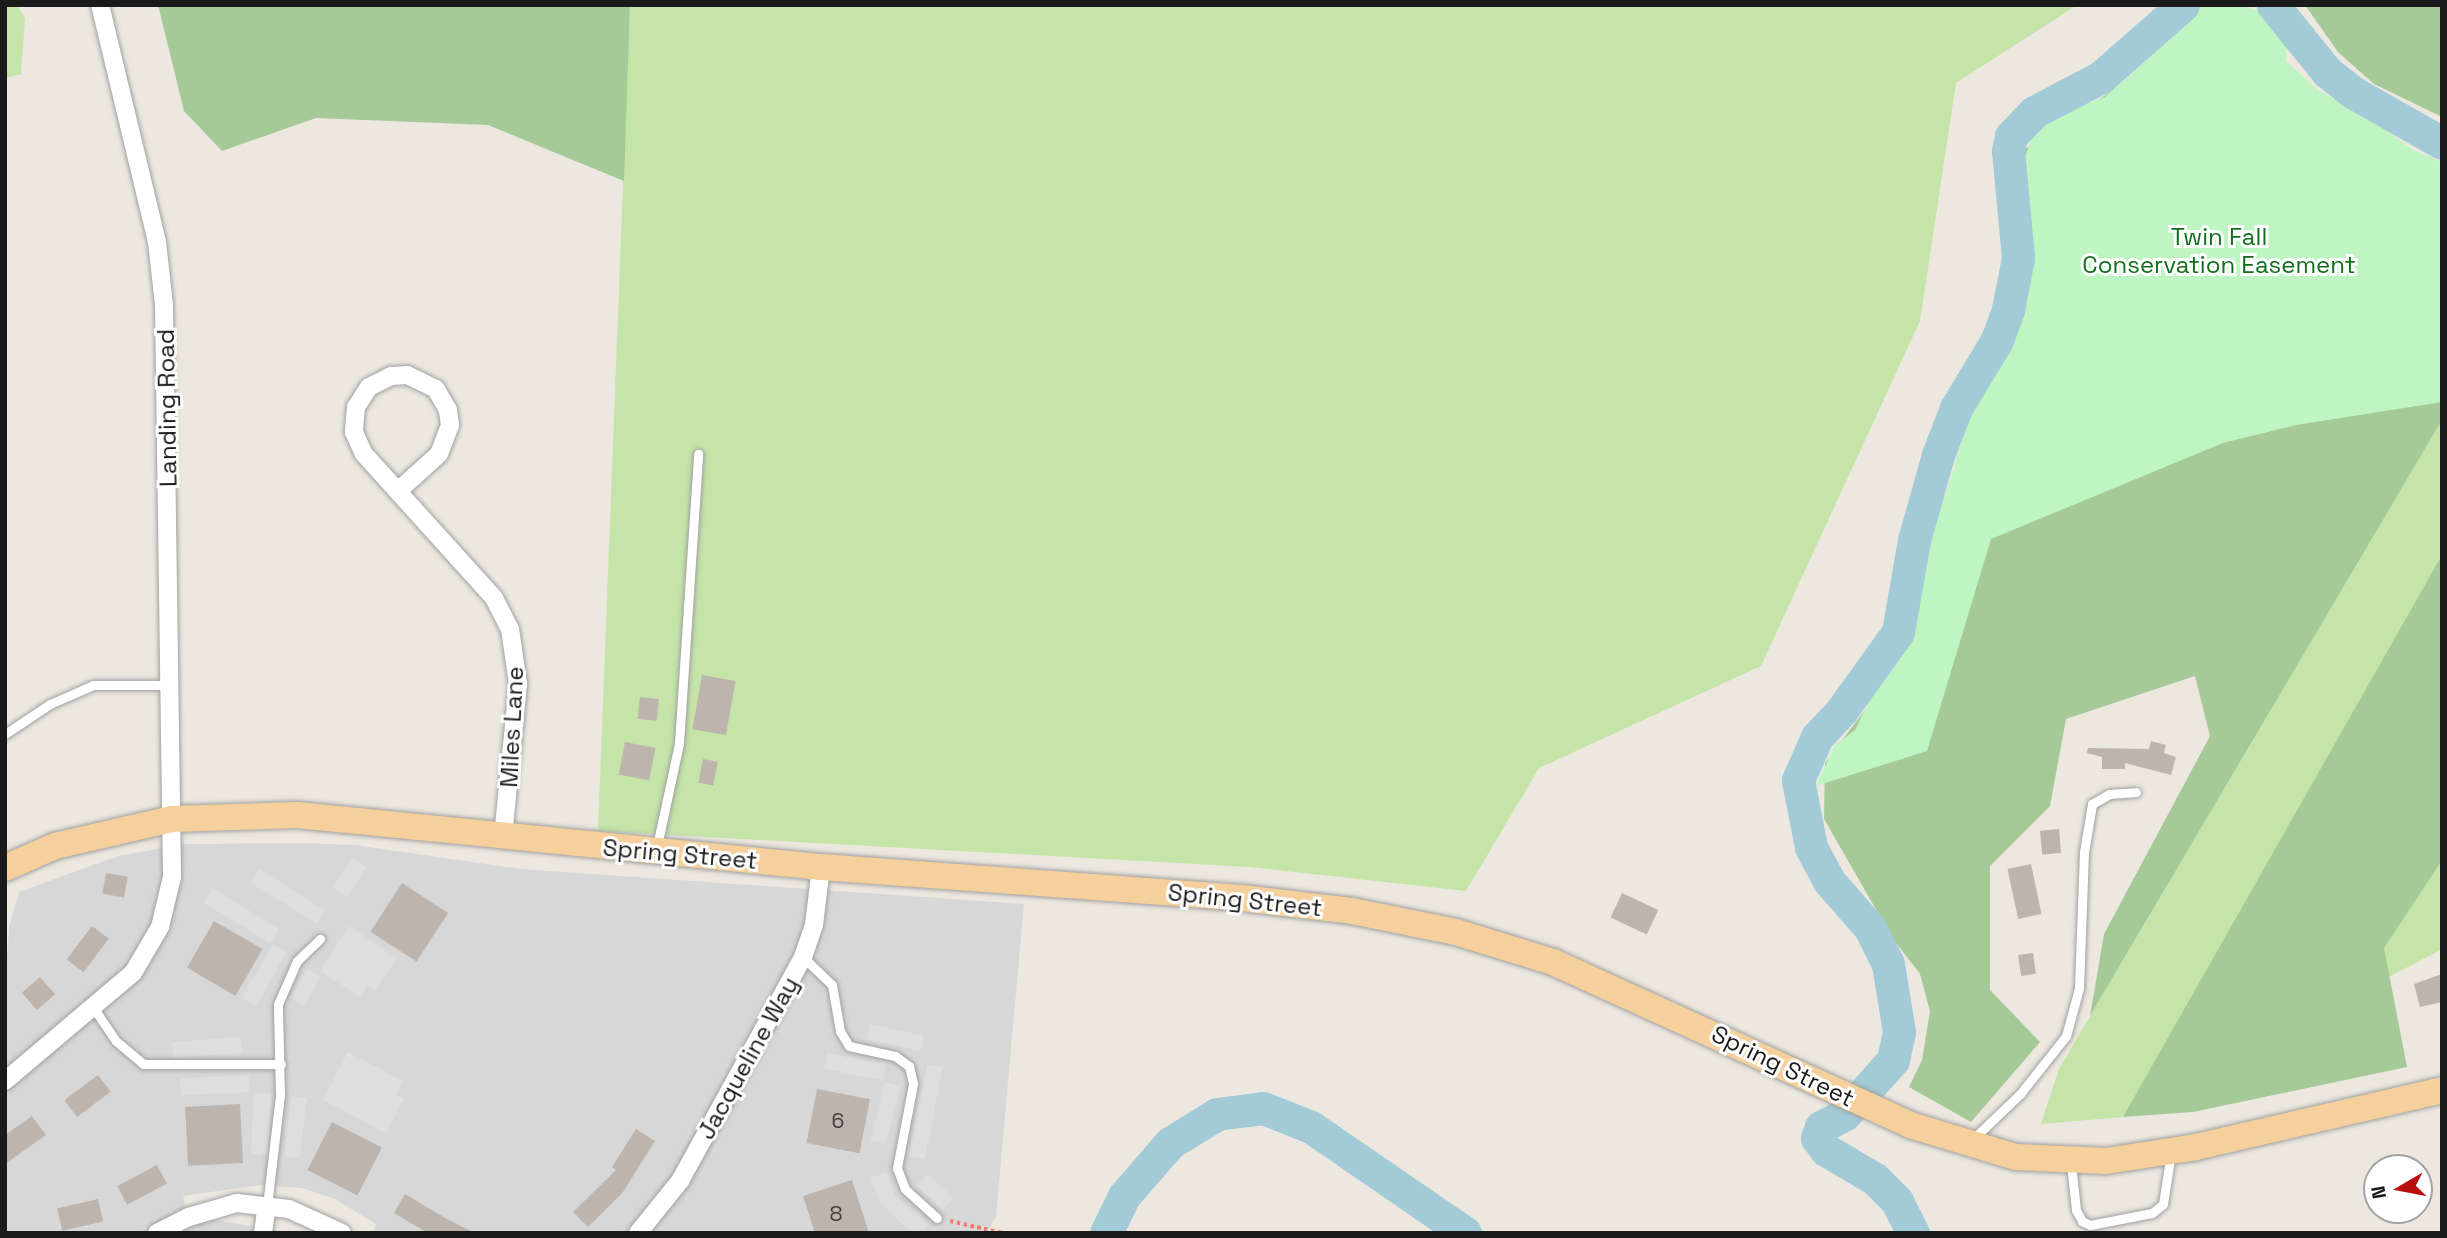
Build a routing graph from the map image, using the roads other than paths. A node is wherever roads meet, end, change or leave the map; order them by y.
1 (100, 5) edge
2 (698, 454) dead end
3 (398, 491) junction
4 (168, 685) junction
5 (5, 734) edge
6 (2136, 792) dead end
7 (172, 819) junction
8 (503, 837) junction
9 (656, 852) junction
10 (821, 867) junction
11 (5, 868) edge
12 (320, 940) dead end
13 (803, 957) junction
14 (94, 1010) junction
15 (281, 1064) junction
16 (5, 1082) edge
17 (2442, 1090) edge
18 (1967, 1145) junction
19 (2171, 1151) junction
20 (2071, 1160) junction
21 (267, 1206) junction
22 (937, 1218) road end
23 (157, 1233) edge
24 (263, 1233) edge
25 (342, 1233) edge
26 (638, 1233) edge

1 - 4 street, Landing Road
2 - 9 lane
3 - 3 street, Miles Lane
3 - 8 street, Miles Lane
4 - 5 lane
4 - 7 street, Landing Road
6 - 18 lane
7 - 8 main road, Spring Street
7 - 11 main road, Spring Street
7 - 14 street, Landing Road
8 - 9 main road, Spring Street
9 - 10 main road, Spring Street
10 - 13 street, Jacqueline Way
10 - 18 main road, Spring Street
12 - 15 lane
13 - 22 lane
13 - 26 street, Jacqueline Way
14 - 15 lane
14 - 16 street, Landing Road
15 - 21 lane
17 - 19 main road, Spring Street
18 - 20 main road, Spring Street
19 - 20 main road, Spring Street
19 - 20 lane
21 - 23 street
21 - 24 street
21 - 25 street

